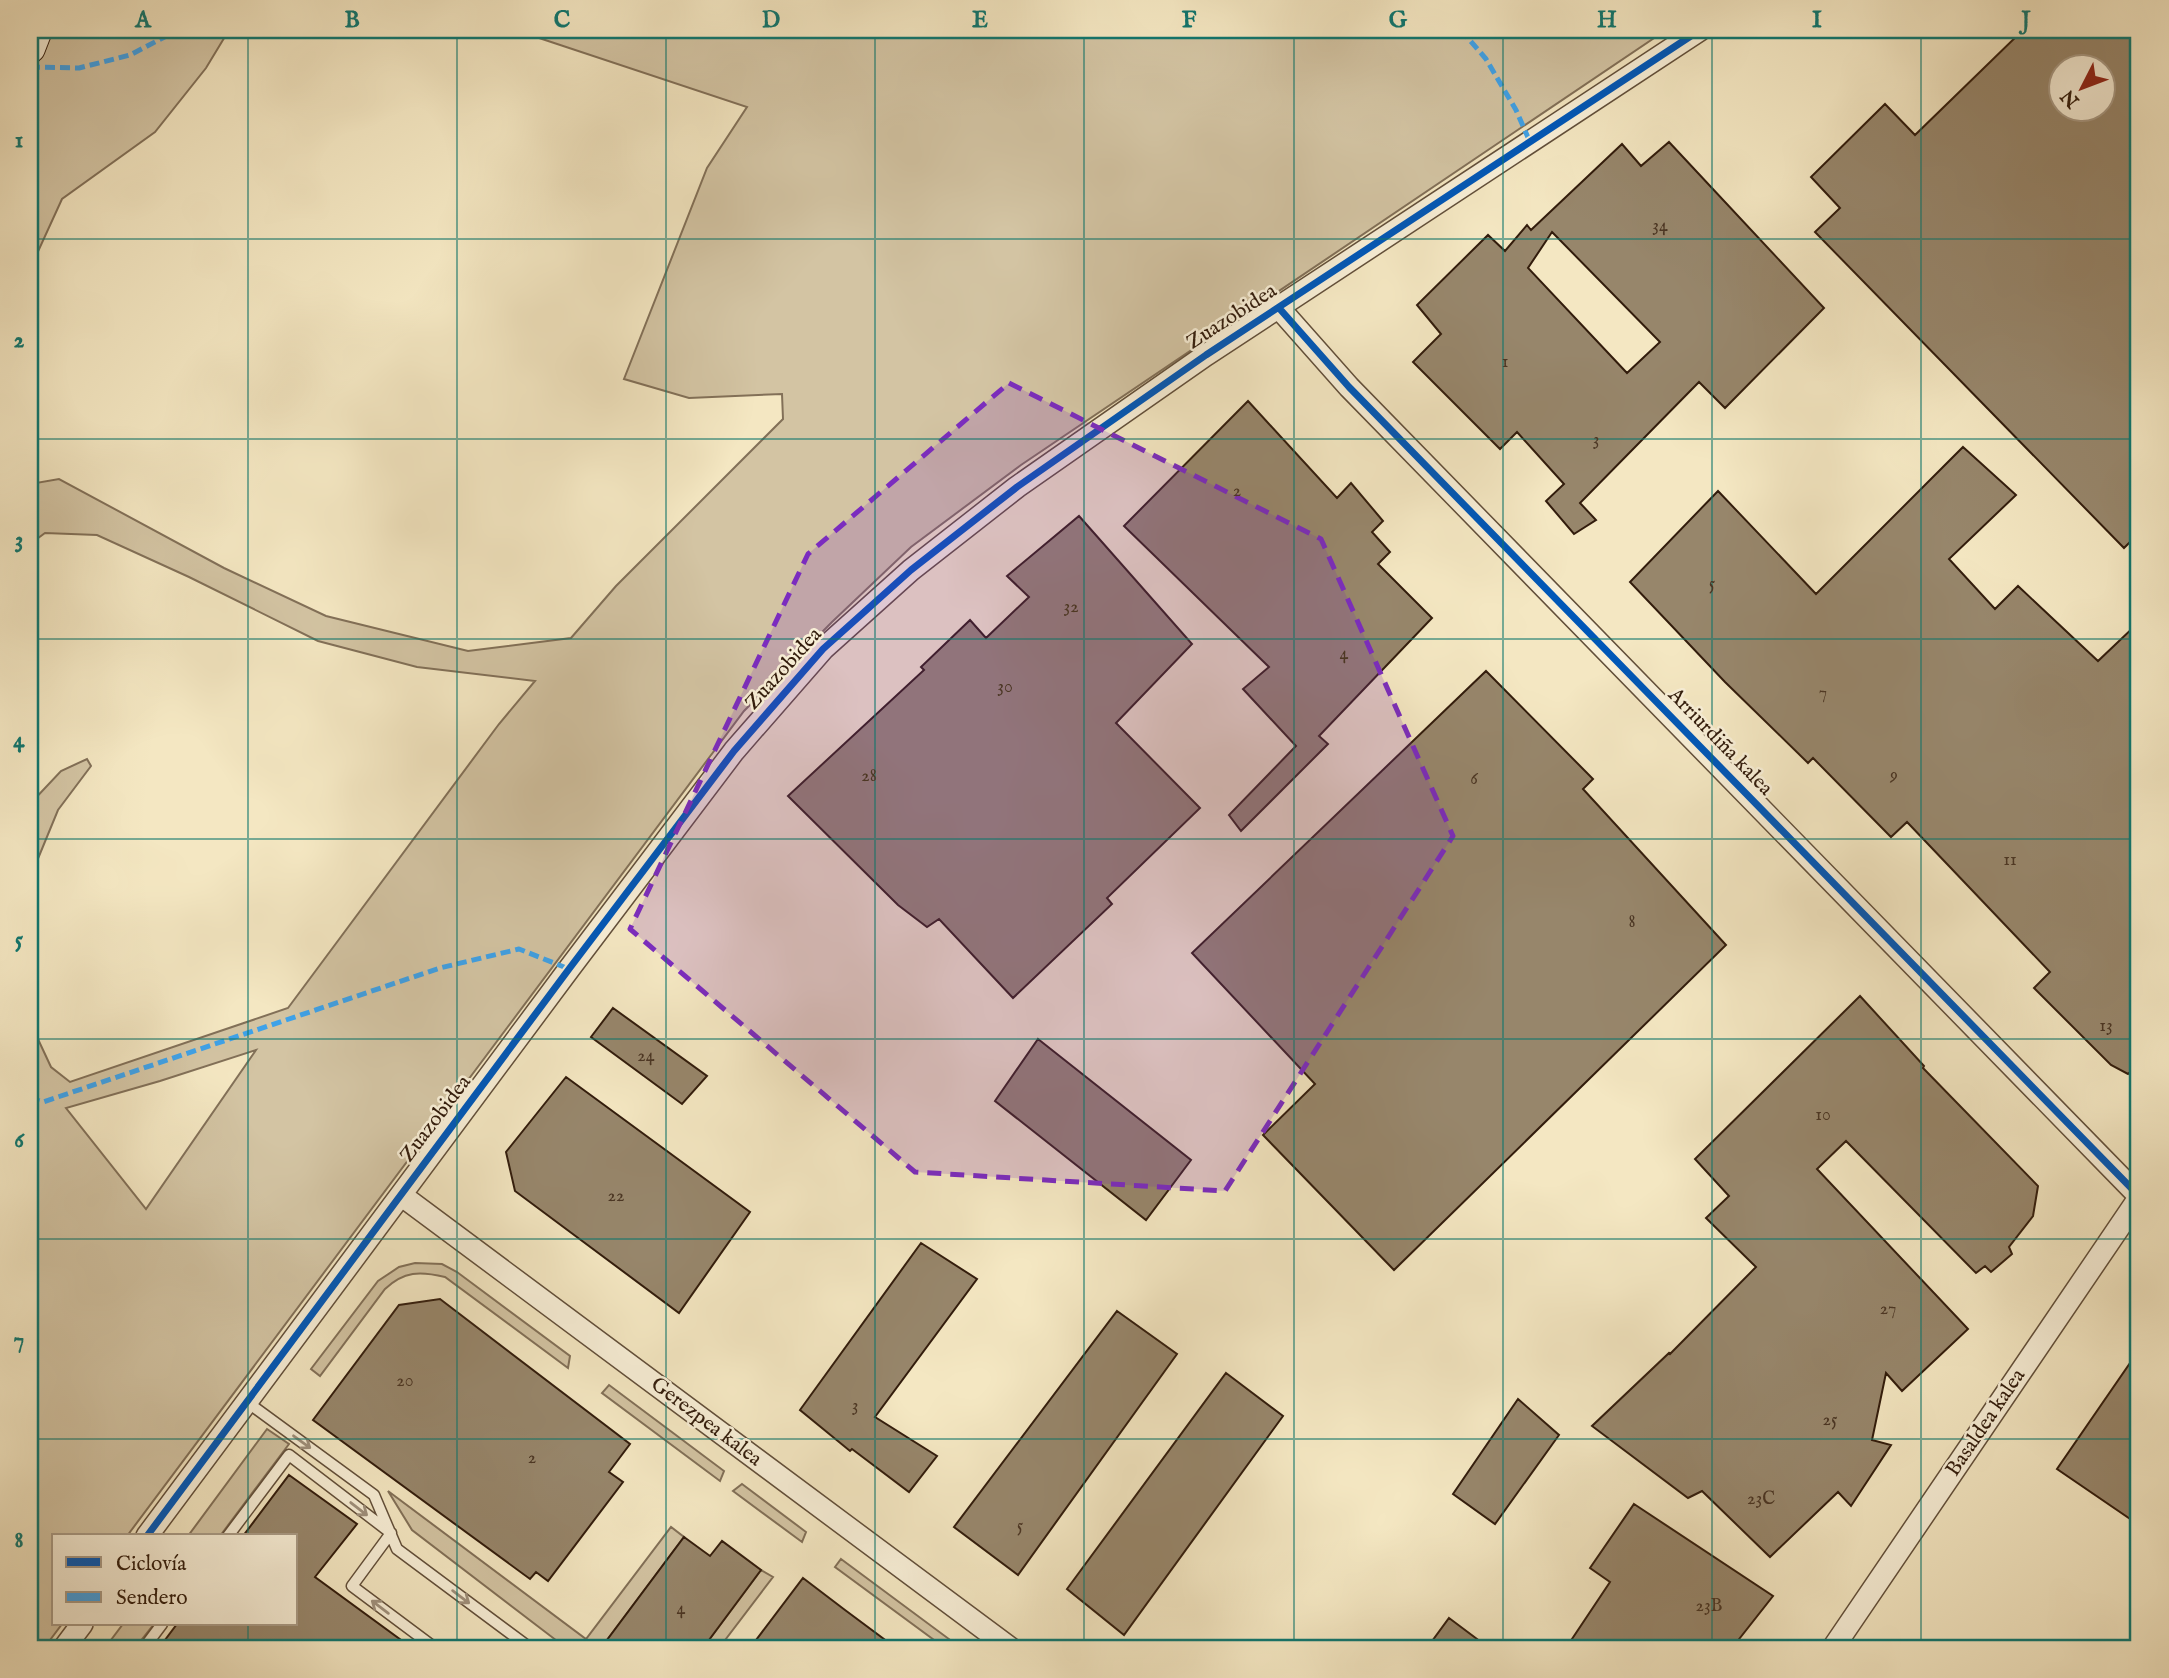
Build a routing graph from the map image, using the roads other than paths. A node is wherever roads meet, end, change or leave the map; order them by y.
1 (37, 30) edge
2 (1700, 30) edge
3 (30, 48) edge
4 (1279, 308) junction
5 (401, 1195) junction
6 (2139, 1197) edge
7 (247, 1402) junction
8 (148, 1534) edge
9 (230, 1534) edge
10 (391, 1534) junction
11 (80, 1626) edge
12 (160, 1626) edge
13 (64, 1648) edge
14 (144, 1648) edge
15 (435, 1648) edge
16 (530, 1648) edge
17 (1010, 1648) edge
18 (1833, 1648) edge

1 - 3 street
2 - 4 street, Zuazobidea
4 - 5 street, Zuazobidea
4 - 6 street, Arriurdiña kalea
5 - 7 street, Zuazobidea
5 - 17 street, Gerezpea kalea
6 - 18 street, Basaldea kalea
7 - 8 street, Zuazobidea
7 -> 10 lane
9 -> 10 lane
15 -> 10 lane
10 -> 16 lane
11 - 13 street
12 - 14 lane

